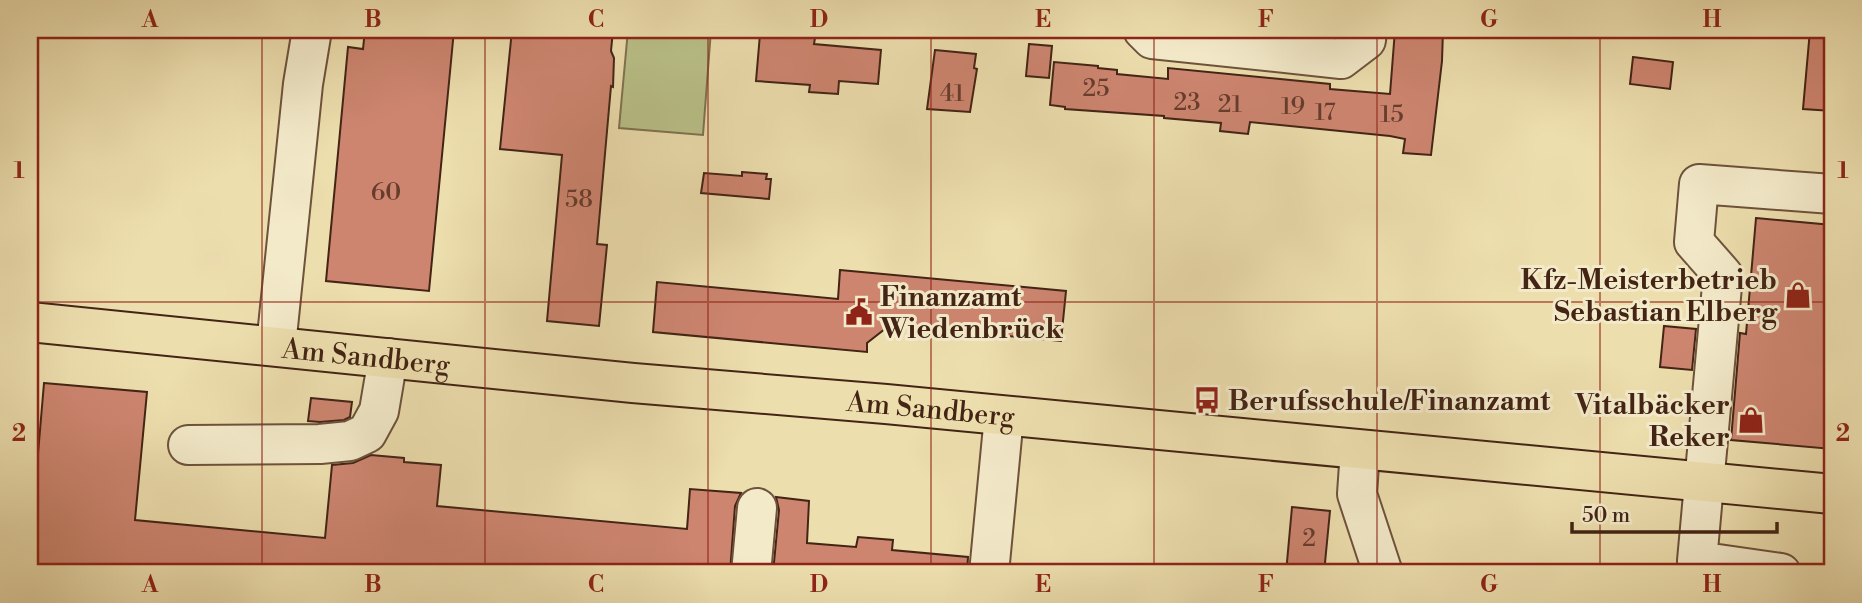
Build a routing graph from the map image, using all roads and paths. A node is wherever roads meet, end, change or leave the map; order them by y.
1 (312, 30) edge
2 (1143, 30) edge
3 (1367, 30) edge
4 (1832, 194) edge
5 (30, 322) edge
6 (276, 346) junction
7 (388, 358) junction
8 (1004, 416) junction
9 (188, 444) dead end
10 (1360, 450) junction
11 (1704, 482) junction
12 (1832, 494) edge
13 (757, 508) dead end
14 (751, 573) edge
15 (989, 573) edge
16 (1383, 573) edge
17 (1781, 573) edge

1 - 6 street
2 - 3 street
4 - 11 street
5 - 6 main road, Am Sandberg
6 - 7 main road, Am Sandberg
7 - 8 main road, Am Sandberg
7 - 9 street
8 - 10 main road, Am Sandberg
8 - 15 street
10 - 11 main road, Am Sandberg
10 - 16 street
11 - 12 main road, Am Sandberg
11 - 17 street
13 - 14 street

